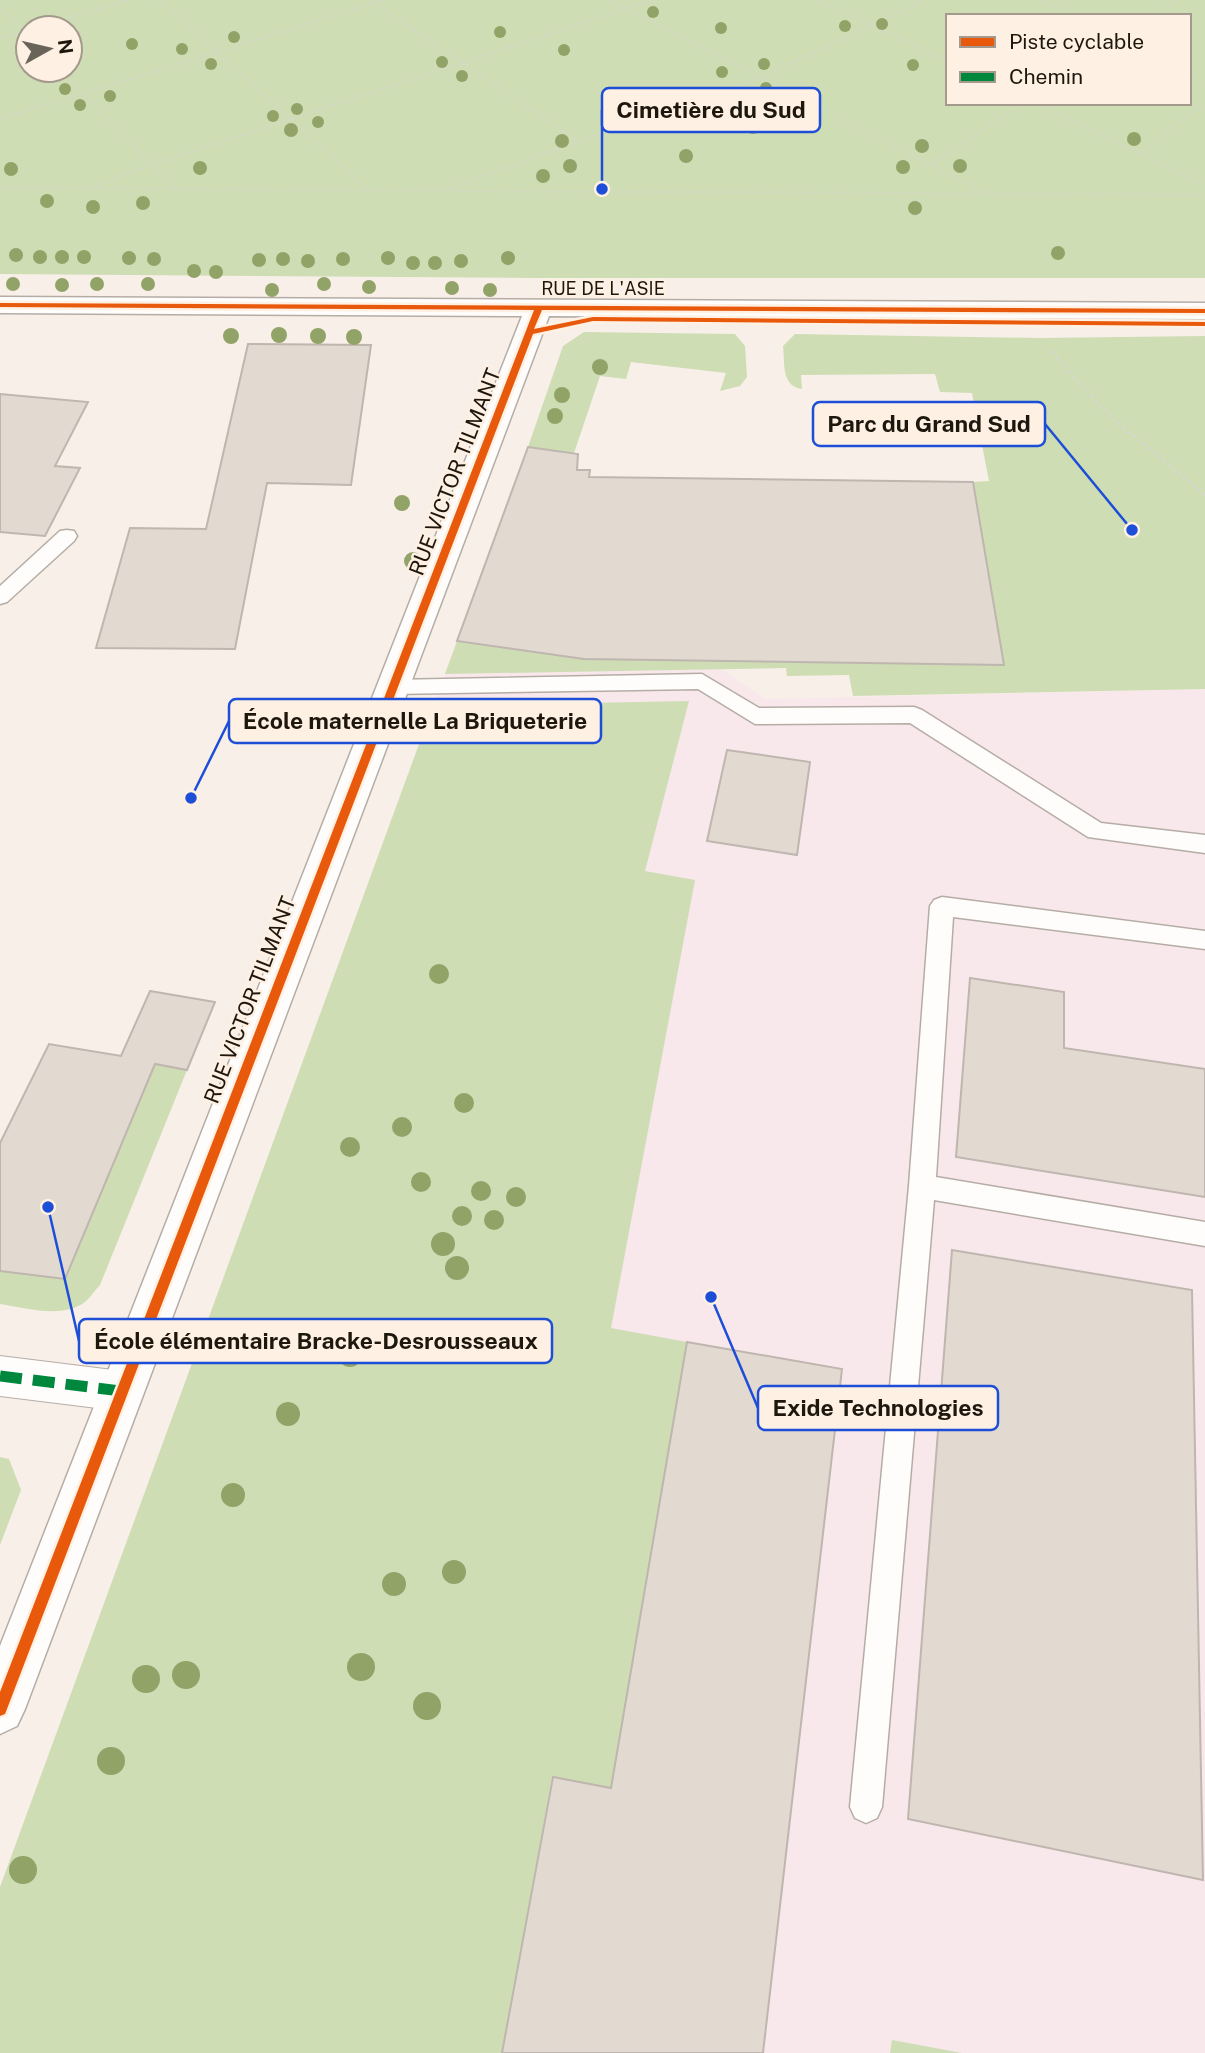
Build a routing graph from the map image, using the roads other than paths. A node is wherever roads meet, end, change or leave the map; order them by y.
1 (0, 305) edge
2 (539, 307) junction
3 (1205, 311) edge
4 (67, 536) dead end
5 (0, 597) edge
6 (392, 687) junction
7 (1205, 844) edge
8 (1205, 940) edge
9 (922, 1186) junction
10 (1205, 1234) edge
11 (0, 1376) edge
12 (121, 1391) junction
13 (0, 1709) edge
14 (866, 1807) dead end

1 - 2 street, RUE DE L'ASIE
2 - 3 street, RUE DE L'ASIE
2 - 6 street, RUE VICTOR TILMANT
4 - 5 lane
6 - 7 lane
6 - 12 street, RUE VICTOR TILMANT
8 - 9 lane
9 - 10 lane
9 - 14 lane
11 - 12 street
12 - 13 street, RUE VICTOR TILMANT

